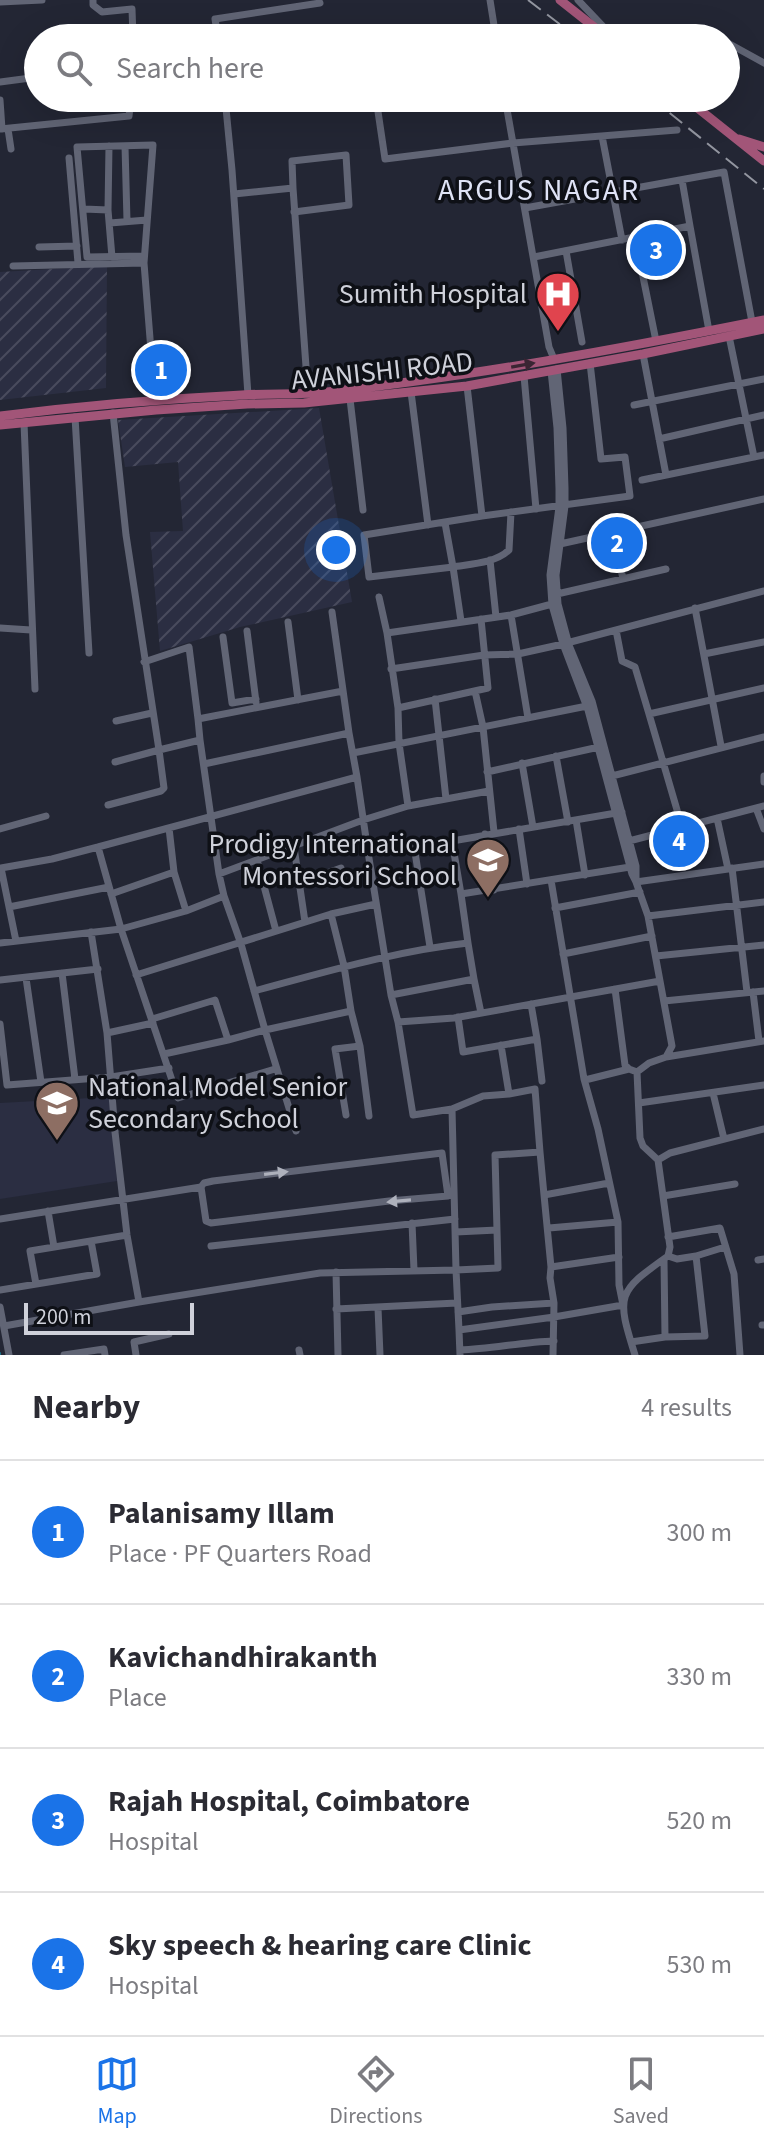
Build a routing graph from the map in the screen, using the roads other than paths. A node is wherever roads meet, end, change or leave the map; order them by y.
1 (42, 0) edge
2 (93, 0) edge
3 (490, 0) edge
4 (560, 0) edge
5 (578, 0) edge
6 (0, 2) edge
7 (320, 3) dead end
8 (132, 4) edge
9 (133, 24) edge
10 (216, 24) edge
11 (494, 24) edge
12 (592, 24) edge
13 (599, 24) edge
14 (740, 50) edge
15 (764, 63) edge
16 (24, 79) edge
17 (0, 82) edge
18 (0, 100) edge
19 (129, 112) edge
20 (226, 112) edge
21 (378, 112) edge
22 (507, 112) edge
23 (702, 112) edge
24 (3, 129) edge
25 (677, 130) dead end
26 (602, 136) junction
27 (735, 138) junction
28 (513, 143) junction
29 (109, 146) junction
30 (125, 146) junction
31 (764, 147) edge
32 (11, 149) dead end
33 (69, 158) dead end
34 (764, 161) edge
35 (682, 180) junction
36 (293, 188) junction
37 (612, 193) junction
38 (234, 194) junction
39 (525, 208) junction
40 (84, 209) junction
41 (108, 210) junction
42 (294, 212) junction
43 (147, 220) junction
44 (127, 221) junction
45 (110, 223) junction
46 (690, 226) junction
47 (635, 237) junction
48 (622, 240) junction
49 (77, 246) junction
50 (39, 247) dead end
51 (566, 251) junction
52 (112, 257) junction
53 (534, 257) junction
54 (144, 260) junction
55 (78, 263) junction
56 (13, 266) dead end
57 (764, 320) edge
58 (748, 326) junction
59 (764, 329) edge
60 (709, 331) junction
61 (729, 336) junction
62 (696, 338) junction
63 (656, 341) junction
64 (582, 342) dead end
65 (643, 354) junction
66 (590, 363) junction
67 (553, 365) junction
68 (524, 376) junction
69 (764, 379) edge
70 (427, 385) junction
71 (739, 385) junction
72 (467, 386) junction
73 (411, 392) junction
74 (308, 394) junction
75 (248, 395) junction
76 (350, 399) junction
77 (155, 401) junction
78 (652, 402) junction
79 (634, 405) dead end
80 (113, 413) junction
81 (764, 415) edge
82 (0, 416) edge
83 (75, 417) junction
84 (746, 419) junction
85 (24, 423) junction
86 (0, 425) edge
87 (659, 439) junction
88 (764, 455) edge
89 (754, 457) junction
90 (666, 475) junction
91 (642, 480) dead end
92 (764, 499) edge
93 (562, 506) junction
94 (536, 509) junction
95 (363, 510) dead end
96 (511, 512) junction
97 (482, 516) junction
98 (445, 523) junction
99 (428, 525) junction
100 (560, 544) junction
101 (490, 560) junction
102 (619, 560) dead end
103 (453, 567) junction
104 (666, 569) dead end
105 (623, 579) junction
106 (764, 591) edge
107 (557, 594) junction
108 (379, 597) dead end
109 (552, 604) junction
110 (695, 608) junction
111 (332, 612) dead end
112 (511, 615) junction
113 (496, 617) junction
114 (481, 619) junction
115 (461, 621) junction
116 (288, 622) dead end
117 (0, 628) edge
118 (31, 630) junction
119 (616, 630) junction
120 (247, 631) dead end
121 (387, 633) junction
122 (223, 637) dead end
123 (764, 642) edge
124 (566, 643) junction
125 (89, 653) dead end
126 (518, 654) junction
127 (704, 654) junction
128 (484, 655) junction
129 (144, 662) junction
130 (391, 669) junction
131 (764, 688) edge
132 (35, 689) dead end
133 (343, 691) junction
134 (475, 691) junction
135 (435, 699) junction
136 (298, 700) junction
137 (713, 700) junction
138 (256, 703) junction
139 (587, 706) junction
140 (398, 708) junction
141 (152, 713) junction
142 (649, 714) junction
143 (528, 718) junction
144 (198, 719) junction
145 (116, 721) dead end
146 (483, 727) junction
147 (349, 733) junction
148 (439, 735) junction
149 (764, 737) edge
150 (200, 740) junction
151 (399, 743) junction
152 (721, 746) junction
153 (599, 747) junction
154 (159, 750) junction
155 (353, 753) junction
156 (556, 756) junction
157 (115, 762) dead end
158 (661, 762) junction
159 (522, 763) junction
160 (204, 764) junction
161 (487, 772) junction
162 (612, 776) junction
163 (357, 777) junction
164 (489, 791) junction
165 (446, 799) junction
166 (108, 805) dead end
167 (408, 806) junction
168 (760, 807) edge
169 (618, 813) junction
170 (46, 816) dead end
171 (212, 817) junction
172 (717, 818) junction
173 (363, 820) junction
174 (0, 821) edge
175 (572, 821) junction
176 (533, 827) junction
177 (682, 827) junction
178 (0, 828) edge
179 (169, 828) junction
180 (519, 829) junction
181 (764, 829) edge
182 (494, 832) junction
183 (485, 834) junction
184 (452, 841) junction
185 (629, 841) junction
186 (414, 846) junction
187 (98, 847) junction
188 (294, 847) junction
189 (368, 852) junction
190 (257, 860) junction
191 (764, 864) edge
192 (630, 867) junction
193 (1, 868) edge
194 (341, 868) dead end
195 (730, 868) junction
196 (174, 872) junction
197 (219, 874) junction
198 (585, 875) junction
199 (551, 880) junction
200 (636, 882) junction
201 (299, 883) junction
202 (527, 884) junction
203 (494, 890) junction
204 (110, 891) junction
205 (640, 892) junction
206 (461, 894) junction
207 (224, 896) junction
208 (764, 902) edge
209 (376, 904) junction
210 (737, 905) junction
211 (9, 907) junction
212 (555, 908) junction
213 (186, 911) junction
214 (331, 914) junction
215 (648, 916) junction
216 (305, 922) junction
217 (121, 929) junction
218 (276, 931) junction
219 (91, 932) junction
220 (652, 936) junction
221 (16, 941) junction
222 (0, 943) edge
223 (468, 943) junction
224 (241, 944) junction
225 (764, 945) edge
226 (430, 947) junction
227 (741, 947) junction
228 (563, 954) junction
229 (384, 956) junction
230 (656, 956) junction
231 (344, 966) junction
232 (98, 969) junction
233 (62, 973) junction
234 (136, 975) junction
235 (26, 978) junction
236 (474, 979) junction
237 (0, 980) edge
238 (660, 981) junction
239 (615, 989) junction
240 (254, 991) junction
241 (764, 991) edge
242 (750, 992) junction
243 (391, 995) junction
244 (571, 997) junction
245 (664, 1001) junction
246 (531, 1004) junction
247 (351, 1011) junction
248 (481, 1013) junction
249 (458, 1017) junction
250 (152, 1021) junction
251 (398, 1022) junction
252 (0, 1024) edge
253 (265, 1030) junction
254 (107, 1033) junction
255 (537, 1039) junction
256 (228, 1040) junction
257 (762, 1043) edge
258 (501, 1045) junction
259 (360, 1046) junction
260 (164, 1054) junction
261 (666, 1057) junction
262 (169, 1068) junction
263 (275, 1069) junction
264 (633, 1070) junction
265 (111, 1077) junction
266 (75, 1079) junction
267 (585, 1080) junction
268 (542, 1081) dead end
269 (41, 1082) junction
270 (764, 1085) edge
271 (713, 1093) junction
272 (509, 1094) junction
273 (639, 1103) junction
274 (452, 1109) junction
275 (346, 1115) dead end
276 (369, 1116) dead end
277 (764, 1129) edge
278 (296, 1131) dead end
279 (724, 1139) junction
280 (540, 1152) junction
281 (658, 1160) junction
282 (609, 1183) junction
283 (735, 1184) dead end
284 (201, 1187) junction
285 (544, 1195) junction
286 (663, 1196) junction
287 (123, 1201) junction
288 (48, 1211) junction
289 (0, 1219) edge
290 (455, 1219) junction
291 (618, 1222) junction
292 (412, 1223) junction
293 (549, 1228) junction
294 (497, 1230) junction
295 (456, 1232) junction
296 (127, 1235) junction
297 (668, 1237) junction
298 (91, 1241) junction
299 (211, 1246) dead end
300 (54, 1247) junction
301 (725, 1247) junction
302 (696, 1256) junction
303 (619, 1257) junction
304 (666, 1258) junction
305 (551, 1267) junction
306 (414, 1270) junction
307 (456, 1270) junction
308 (336, 1272) junction
309 (36, 1284) junction
310 (0, 1290) edge
311 (139, 1302) junction
312 (554, 1303) junction
313 (623, 1305) junction
314 (0, 1307) edge
315 (378, 1308) junction
316 (457, 1308) junction
317 (336, 1309) junction
318 (554, 1317) junction
319 (4, 1326) junction
320 (459, 1330) junction
321 (169, 1334) dead end
322 (665, 1337) junction
323 (554, 1341) junction
324 (631, 1342) junction
325 (486, 1352) edge
326 (460, 1353) edge
327 (9, 1355) edge
328 (64, 1355) edge
329 (105, 1355) edge
330 (136, 1355) edge
331 (338, 1355) edge
332 (380, 1355) edge
333 (553, 1355) edge
334 (635, 1355) edge
335 (740, 1355) edge

1 - 6 street
2 - 8 street
3 - 11 street
4 - 12 main road
5 - 13 street
7 - 10 street
8 - 9 street
14 - 15 street
16 - 17 street
18 - 24 street
19 - 24 street
20 - 38 street
21 - 28 street
22 - 28 street
23 - 27 main road
24 - 32 street
25 - 26 street
26 - 28 street
26 - 37 street
27 - 31 main road
27 - 34 main road
28 - 39 street
29 - 30 street
29 - 40 street
29 - 41 street
30 - 43 street
30 - 44 street
33 - 49 street
35 - 37 street
35 - 46 street
35 - 58 street
36 - 38 street
36 - 42 street
36 - 42 street
37 - 39 street
37 - 48 street
38 - 75 street
39 - 53 street
40 - 41 street
40 - 52 street
41 - 45 street
42 - 74 street
43 - 44 street
43 - 54 street
44 - 45 street
45 - 52 street
46 - 47 street
46 - 60 street
47 - 48 street
47 - 63 street
48 - 51 street
49 - 50 street
49 - 55 street
51 - 53 street
51 - 64 street
52 - 54 street
53 - 67 street
54 - 55 street
54 - 77 street
55 - 56 street
57 - 58 main road
58 - 59 main road, AVANISHI ROAD
58 - 60 main road
58 - 61 main road, AVANISHI ROAD
60 - 62 main road
61 - 62 main road, AVANISHI ROAD
61 - 71 street
62 - 63 main road
62 - 65 main road, AVANISHI ROAD
63 - 67 main road
65 - 66 main road, AVANISHI ROAD
65 - 78 street
66 - 67 main road, AVANISHI ROAD
66 - 93 street
67 - 68 main road, AVANISHI ROAD
70 -> 67 main road
67 - 93 street
68 - 72 main road, AVANISHI ROAD
68 - 94 street
69 - 71 street
70 - 72 main road, AVANISHI ROAD
70 - 73 main road, AVANISHI ROAD
70 - 74 main road
71 - 78 street
71 - 84 street
72 - 97 street
73 - 76 main road, AVANISHI ROAD
73 - 99 street
74 - 75 main road
75 - 77 main road
76 - 80 main road, AVANISHI ROAD
76 - 95 street
77 - 82 main road
78 - 79 street
78 - 87 street
80 - 83 main road, AVANISHI ROAD
80 - 129 street
81 - 84 street
83 - 85 main road, AVANISHI ROAD
83 - 125 street
84 - 87 street
84 - 89 street
85 - 86 main road, AVANISHI ROAD
85 - 118 street
87 - 90 street
88 - 89 street
89 - 90 street
90 - 91 street
92 - 100 street
93 - 94 street
93 - 100 street
93 - 109 street
94 - 96 street
96 - 97 street
96 - 101 street
97 - 98 street
98 - 99 street
98 - 103 street
99 - 103 street
100 - 107 street
101 - 103 street
101 - 113 street
102 - 105 street
103 - 115 street
104 - 105 street
105 - 107 street
106 - 110 street
107 - 124 street
108 - 121 street
109 - 112 street
109 - 124 street
110 - 119 street
110 - 127 street
111 - 133 street
112 - 113 street
112 - 126 street
113 - 114 street
114 - 115 street
114 - 128 street
115 - 121 street
116 - 136 street
117 - 118 street
118 - 132 street
119 - 124 street
119 - 142 street
120 - 138 street
121 - 130 street
122 - 138 street
123 - 127 street
124 - 126 street
124 - 139 street
124 - 162 street
126 - 128 street
126 - 143 street
127 - 137 street
128 - 130 street
128 - 134 street
129 - 141 street
129 - 144 street
130 - 140 street
131 - 137 street
133 - 136 street
133 - 147 street
134 - 135 street
134 - 146 street
135 - 140 street
135 - 148 street
136 - 138 street
137 - 142 street
137 - 152 street
138 - 144 street
139 - 143 street
139 - 153 street
140 - 151 street
141 - 145 street
141 - 154 street
142 - 158 street
143 - 146 street
144 - 150 street
146 - 148 street
146 - 161 street
147 - 155 street
147 - 160 street
148 - 151 street
148 - 165 street
149 - 152 street
150 - 154 street
150 - 160 street
151 - 155 street
151 - 167 street
152 - 158 street
153 - 156 street
153 - 169 street
154 - 157 street
154 - 166 street
155 - 163 street
156 - 159 street
156 - 175 street
158 - 162 street
158 - 177 street
159 - 161 street
159 - 176 street
160 - 171 street
161 - 164 street
162 - 169 street
163 - 171 street
163 - 173 street
164 - 165 street
164 - 182 street
165 - 167 street
167 - 173 street
168 - 172 street
168 - 181 street
169 - 175 street
169 - 185 street
169 - 192 street
170 - 178 street
171 - 179 street
171 - 197 street
172 - 177 street
172 - 195 street
173 - 188 street
173 - 189 street
174 - 178 street
175 - 176 street
175 - 198 street
176 - 180 street
177 - 185 street
179 - 187 street
179 - 196 street
180 - 182 street
180 - 202 street
182 - 183 street
183 - 184 street
183 - 203 street
184 - 186 street
184 - 206 street
185 - 200 street
186 - 189 street
186 - 226 street
187 - 193 street
187 - 204 street
188 - 190 street
188 - 201 street
189 - 209 street
190 - 197 street
190 - 218 street
191 - 195 street
192 - 198 street
192 - 200 street
193 - 211 street
194 - 201 street
195 - 200 street
195 - 210 street
196 - 204 street
196 - 213 street
197 - 207 street
198 - 199 street
199 - 202 street
199 - 212 street
200 - 205 street
201 - 216 street
202 - 203 street
203 - 206 street
204 - 211 street
204 - 217 street
205 - 212 street
205 - 215 street
206 - 223 street
207 - 213 street
207 - 224 street
208 - 210 street
209 - 214 street
209 - 229 street
210 - 215 street
210 - 227 street
211 - 221 street
212 - 228 street
213 - 217 street
214 - 216 street
214 - 231 street
215 - 220 street
216 - 218 street
217 - 219 street
217 - 234 street
218 - 224 street
219 - 221 street
219 - 232 street
220 - 228 street
220 - 230 street
221 - 222 street
223 - 226 street
223 - 236 street
224 - 234 street
224 - 240 street
225 - 227 street
226 - 229 street
227 - 230 street
227 - 242 street
228 - 244 street
229 - 231 street
229 - 243 street
230 - 238 street
231 - 240 street
231 - 247 street
232 - 233 street
232 - 254 street
233 - 235 street
233 - 266 street
234 - 250 street
235 - 237 street
235 - 269 street
236 - 243 street
236 - 248 street
238 - 239 street
238 - 245 street
239 - 244 street
239 - 264 street
240 - 253 street
241 - 242 street
242 - 245 street
242 - 257 street
243 - 251 street
244 - 246 street
244 - 267 street
245 - 261 street
246 - 248 street
246 - 255 street
247 - 253 street
247 - 259 street
248 - 249 street
249 - 251 street
249 - 258 street
250 - 254 street
250 - 256 street
250 - 260 street
251 - 274 street
252 - 269 street
253 - 256 street
253 - 263 street
254 - 265 street
255 - 258 street
255 - 268 street
256 - 260 street
257 - 261 street
258 - 272 street
259 - 275 street
259 - 276 street
260 - 262 street
261 - 264 street
262 - 263 street
262 - 265 street
263 - 278 street
264 - 267 street
264 - 273 street
265 - 266 street
265 - 287 street
266 - 269 street
267 - 282 street
270 - 271 street
271 - 273 street
271 - 279 street
272 - 274 street
272 - 280 street
273 - 281 street
274 - 290 street
277 - 279 street
279 - 281 street
280 - 285 street
280 - 294 street
281 - 286 street
282 - 285 street
282 - 291 street
283 - 286 street
284 -> 284 street
284 - 287 street
285 - 293 street
286 - 297 street
287 - 288 street
287 - 296 street
288 - 289 street
288 - 300 street
290 - 292 street
290 - 295 street
291 - 293 street
291 - 303 street
292 - 299 street
292 - 306 street
293 - 305 street
294 - 295 street
294 - 307 street
295 - 307 street
296 - 298 street
296 - 311 street
297 - 301 street
297 - 304 street
298 - 300 street
298 - 309 street
300 - 309 street
301 - 302 street
301 - 335 street
302 - 304 street
302 - 322 street
303 - 305 street
303 - 313 street
304 - 313 street
304 - 322 street
305 - 312 street
306 - 307 street
306 - 308 street
307 - 316 street
308 - 311 street
308 - 317 street
309 - 310 street
311 - 319 street
312 - 316 street
312 - 318 street
313 - 318 street
313 - 324 street
314 - 319 street
315 - 316 street
315 - 317 street
315 - 332 street
316 - 320 street
317 - 331 street
318 - 320 street
318 - 323 street
319 - 327 street
320 - 326 street
321 - 330 street
322 - 324 street
323 - 325 street
323 - 333 street
324 - 334 street
325 - 326 street
328 - 329 street

